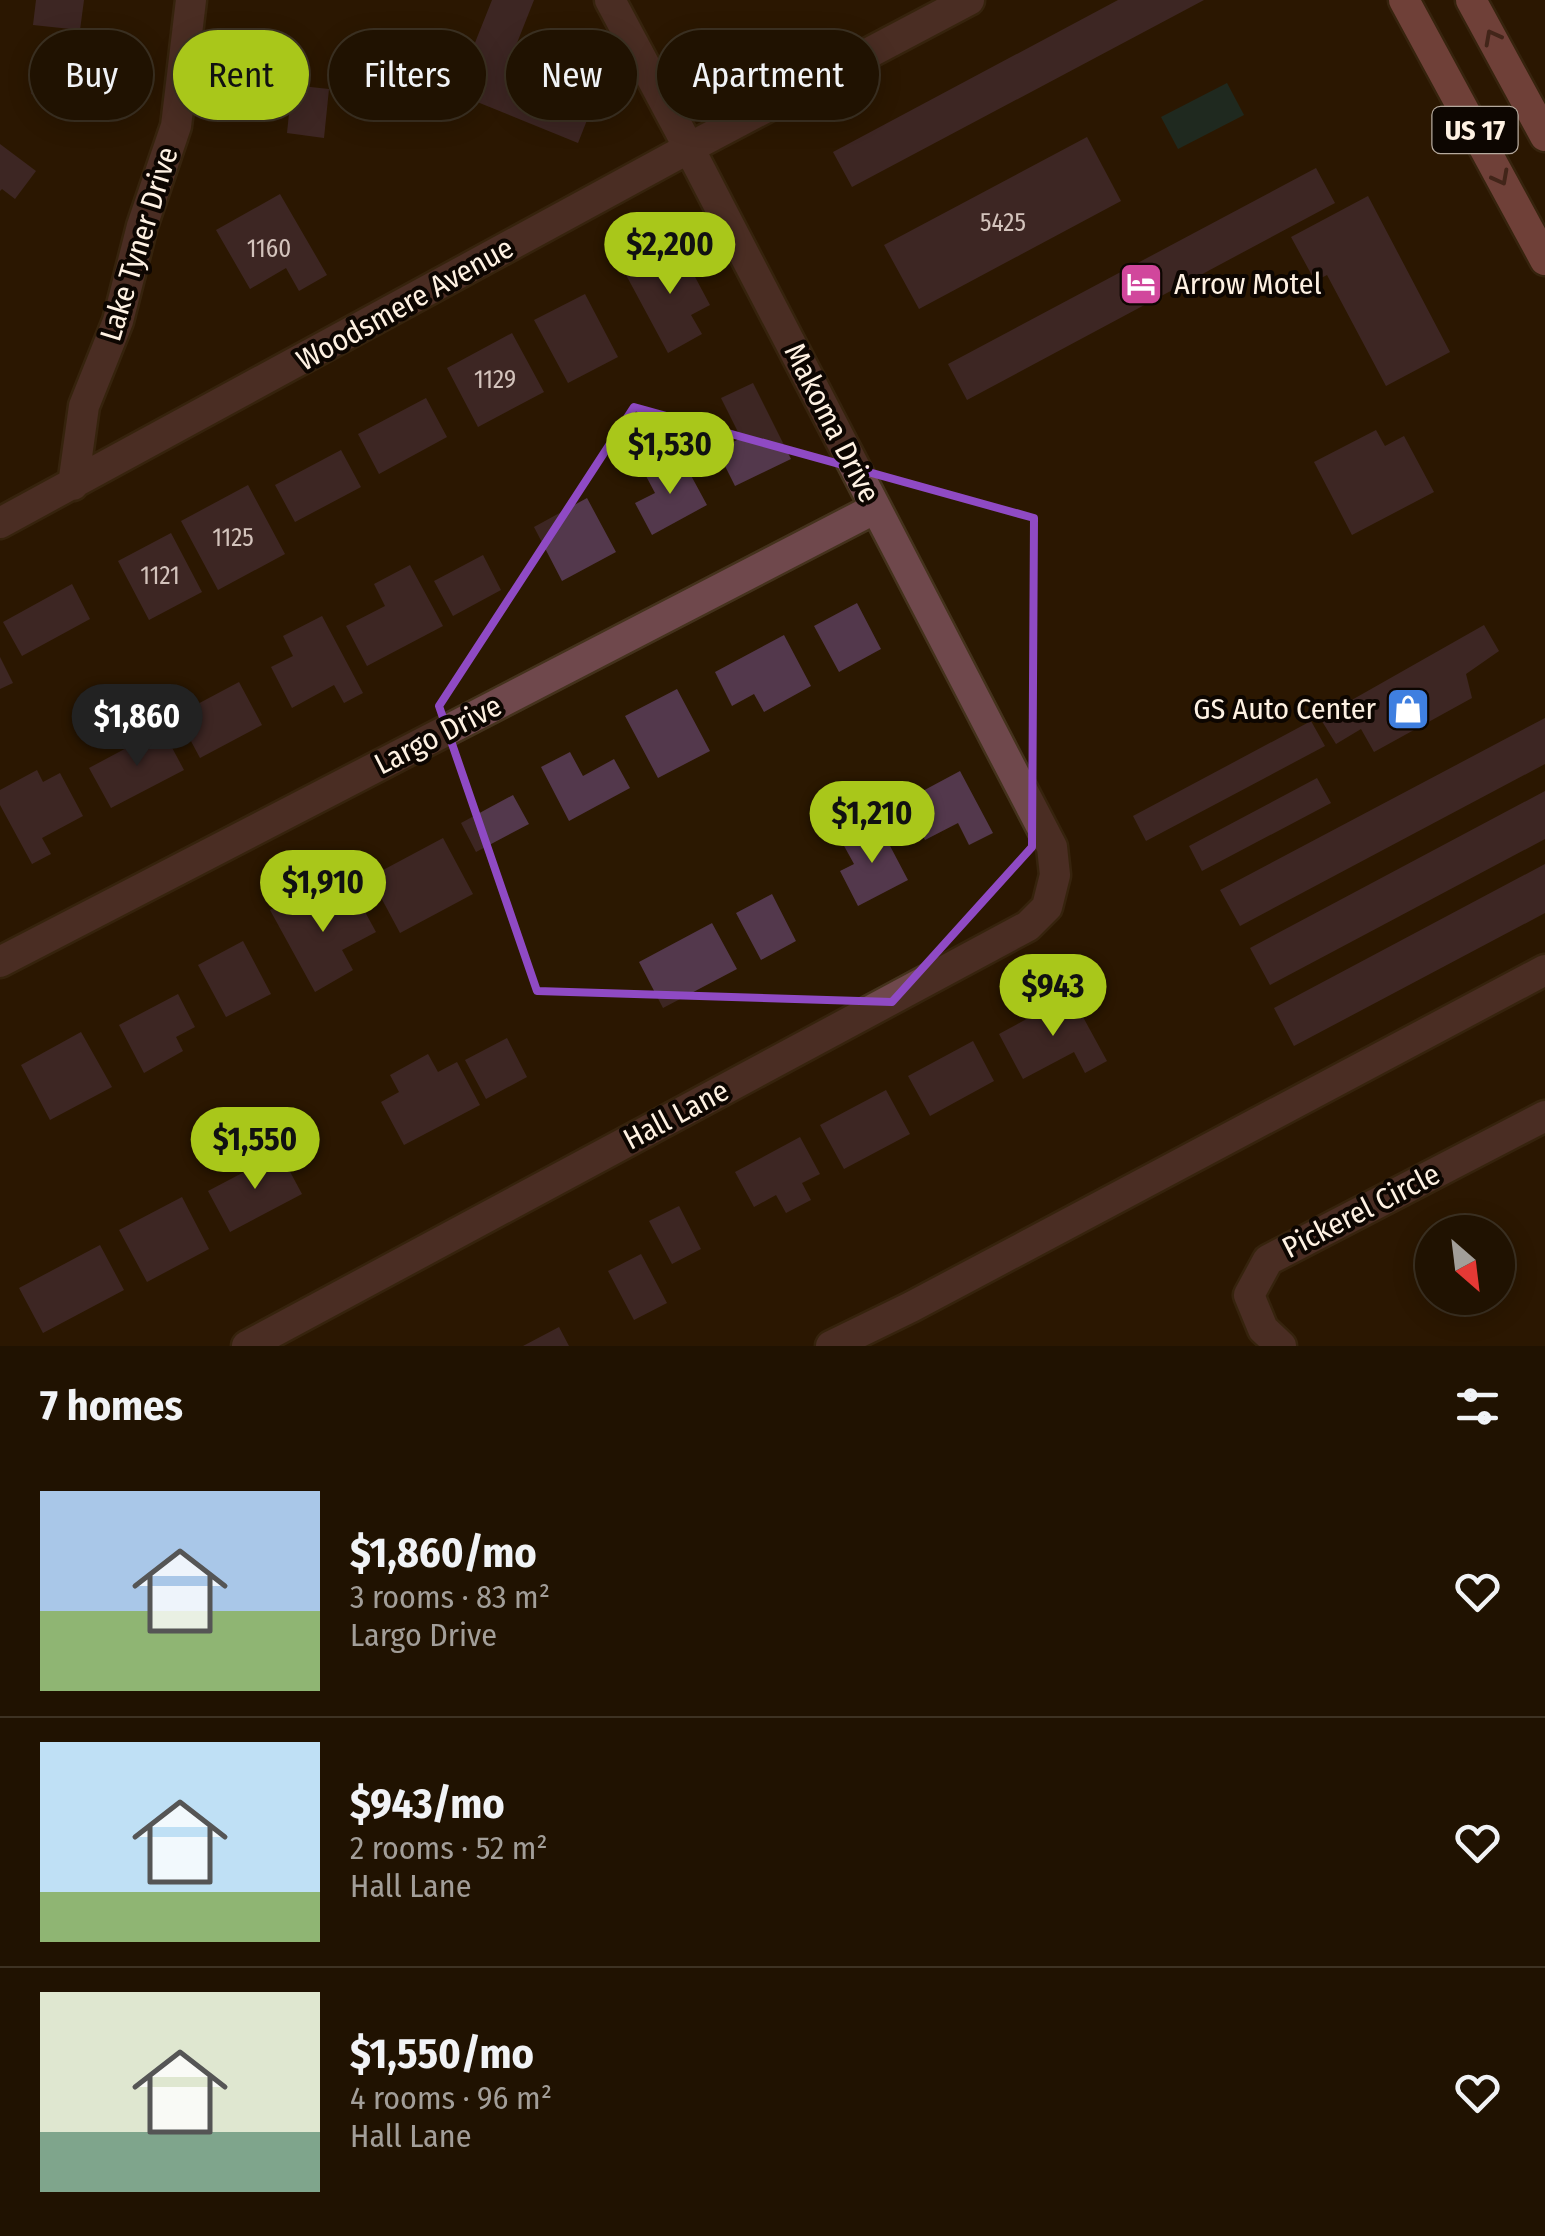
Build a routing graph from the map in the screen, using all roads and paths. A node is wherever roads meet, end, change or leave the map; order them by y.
1 (191, 0) edge
2 (610, 0) edge
3 (969, 0) edge
4 (1404, 0) edge
5 (1472, 0) edge
6 (1537, 100) edge
7 (1545, 136) edge
8 (689, 148) junction
9 (1545, 260) edge
10 (73, 485) junction
11 (876, 508) junction
12 (0, 524) edge
13 (1052, 847) joint
14 (0, 962) edge
15 (1545, 970) edge
16 (1545, 1116) edge
17 (911, 1307) junction
18 (247, 1346) edge
19 (831, 1346) edge
20 (875, 1346) edge
21 (1281, 1346) edge

1 - 10 street, Lake Tyner Drive
2 - 8 street, Makoma Drive
3 - 8 street, Woodsmere Avenue
4 -> 9 main road, US 17
6 -> 5 main road, US 17
6 - 7 main road, US 17
8 - 10 street, Woodsmere Avenue
8 - 11 street, Makoma Drive
10 - 12 street, Woodsmere Avenue
11 - 13 street, Makoma Drive
11 - 14 street, Largo Drive
13 - 18 street, Hall Lane
15 - 17 street
16 - 21 street, Pickerel Circle
17 - 19 street
17 - 20 street

